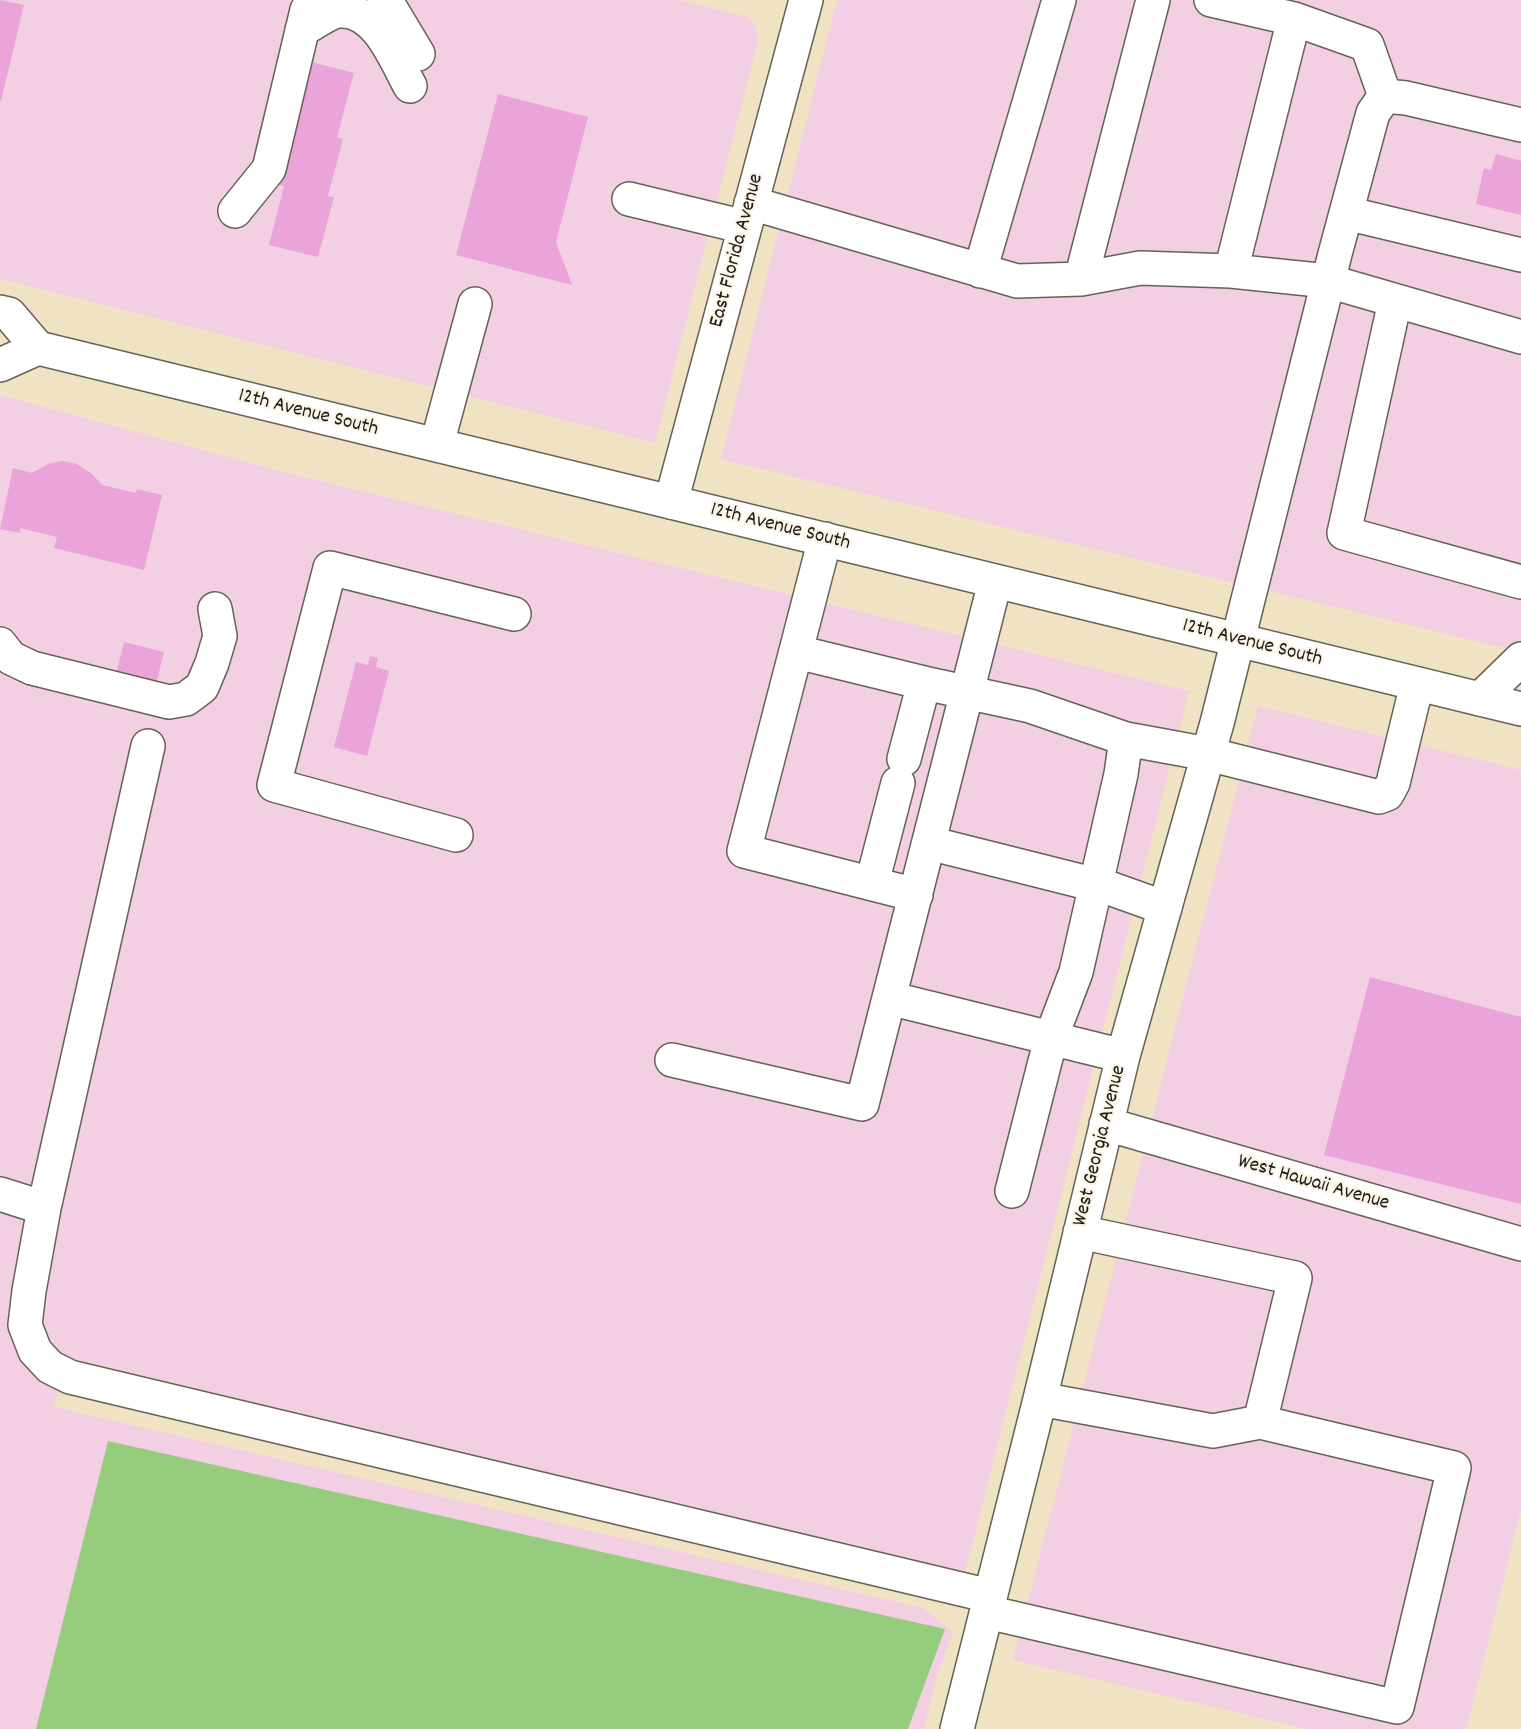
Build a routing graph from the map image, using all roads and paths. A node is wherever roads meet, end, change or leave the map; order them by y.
1 (314, 0) edge
2 (384, 0) edge
3 (806, 0) edge
4 (1059, 0) edge
5 (1153, 0) edge
6 (1211, 0) edge
7 (1294, 19) junction
8 (302, 30) junction
9 (418, 54) dead end
10 (410, 86) dead end
11 (1385, 96) junction
12 (1521, 126) edge
13 (629, 200) dead end
14 (235, 211) dead end
15 (1346, 213) junction
16 (748, 215) junction
17 (1521, 255) edge
18 (980, 270) junction
19 (1231, 271) junction
20 (1081, 279) junction
21 (1328, 281) junction
22 (1395, 301) junction
23 (475, 304) dead end
24 (0, 312) edge
25 (1521, 337) edge
26 (38, 348) junction
27 (0, 365) edge
28 (437, 444) junction
29 (671, 502) junction
30 (825, 539) junction
31 (996, 582) junction
32 (1521, 582) edge
33 (215, 609) dead end
34 (514, 614) dead end
35 (1238, 640) junction
36 (0, 644) edge
37 (797, 652) junction
38 (1521, 659) edge
39 (924, 683) junction
40 (1417, 684) junction
41 (967, 693) junction
42 (1480, 699) junction
43 (1521, 709) edge
44 (1126, 739) junction
45 (148, 746) dead end
46 (1208, 754) junction
47 (456, 836) dead end
48 (929, 843) junction
49 (872, 883) junction
50 (1095, 885) junction
51 (916, 895) junction
52 (1165, 908) junction
53 (890, 998) junction
54 (1051, 1038) junction
55 (1123, 1056) junction
56 (672, 1060) dead end
57 (1106, 1125) junction
58 (1012, 1191) dead end
59 (0, 1194) edge
60 (44, 1208) junction
61 (1080, 1232) junction
62 (1521, 1244) edge
63 (1041, 1399) junction
64 (1260, 1422) junction
65 (988, 1604) junction
66 (957, 1729) edge

1 - 8 street
2 - 9 street
3 - 16 street, East Florida Avenue
4 - 18 street
5 - 20 street
6 - 7 street
7 - 11 street
7 - 19 street
8 - 10 street
8 - 14 street
11 - 12 street
11 - 15 street, West Georgia Avenue
13 - 16 street
15 - 17 street
15 - 21 street, West Georgia Avenue
16 - 18 street
16 - 29 street, East Florida Avenue
18 - 20 street
19 - 20 street
19 - 21 street
21 - 22 street
21 - 35 street, West Georgia Avenue
22 - 25 street
22 - 32 street
23 - 28 street
24 - 26 street
26 - 27 street
26 - 28 street, 12th Avenue South
28 - 29 street, 12th Avenue South
29 - 30 street, 12th Avenue South
30 - 31 street, 12th Avenue South
30 - 37 street
31 - 35 street, 12th Avenue South
31 - 41 street
33 - 36 street
34 - 47 street
35 - 40 street, 12th Avenue South
35 - 46 street, West Georgia Avenue
37 - 39 street
37 - 49 street
38 - 42 street
39 - 41 street
39 - 49 street
40 - 42 street, 12th Avenue South
40 - 46 street
41 - 44 street
41 - 48 street
42 - 43 street, 12th Avenue South
44 - 46 street
44 - 50 street
45 - 60 street
46 - 52 street, West Georgia Avenue
48 - 50 street
48 - 51 street
49 - 51 street
50 - 52 street
50 - 54 street
51 - 53 street
52 - 55 street, West Georgia Avenue
53 - 54 street
53 - 56 street
54 - 55 street
54 - 58 street
55 - 57 street, West Georgia Avenue
57 - 61 street, West Georgia Avenue
57 - 62 street, West Hawaii Avenue
59 - 60 street
60 - 65 street
61 - 63 street, West Georgia Avenue
61 - 64 street
63 - 64 street
63 - 65 street, West Georgia Avenue
64 - 65 street
65 - 66 street, West Georgia Avenue

